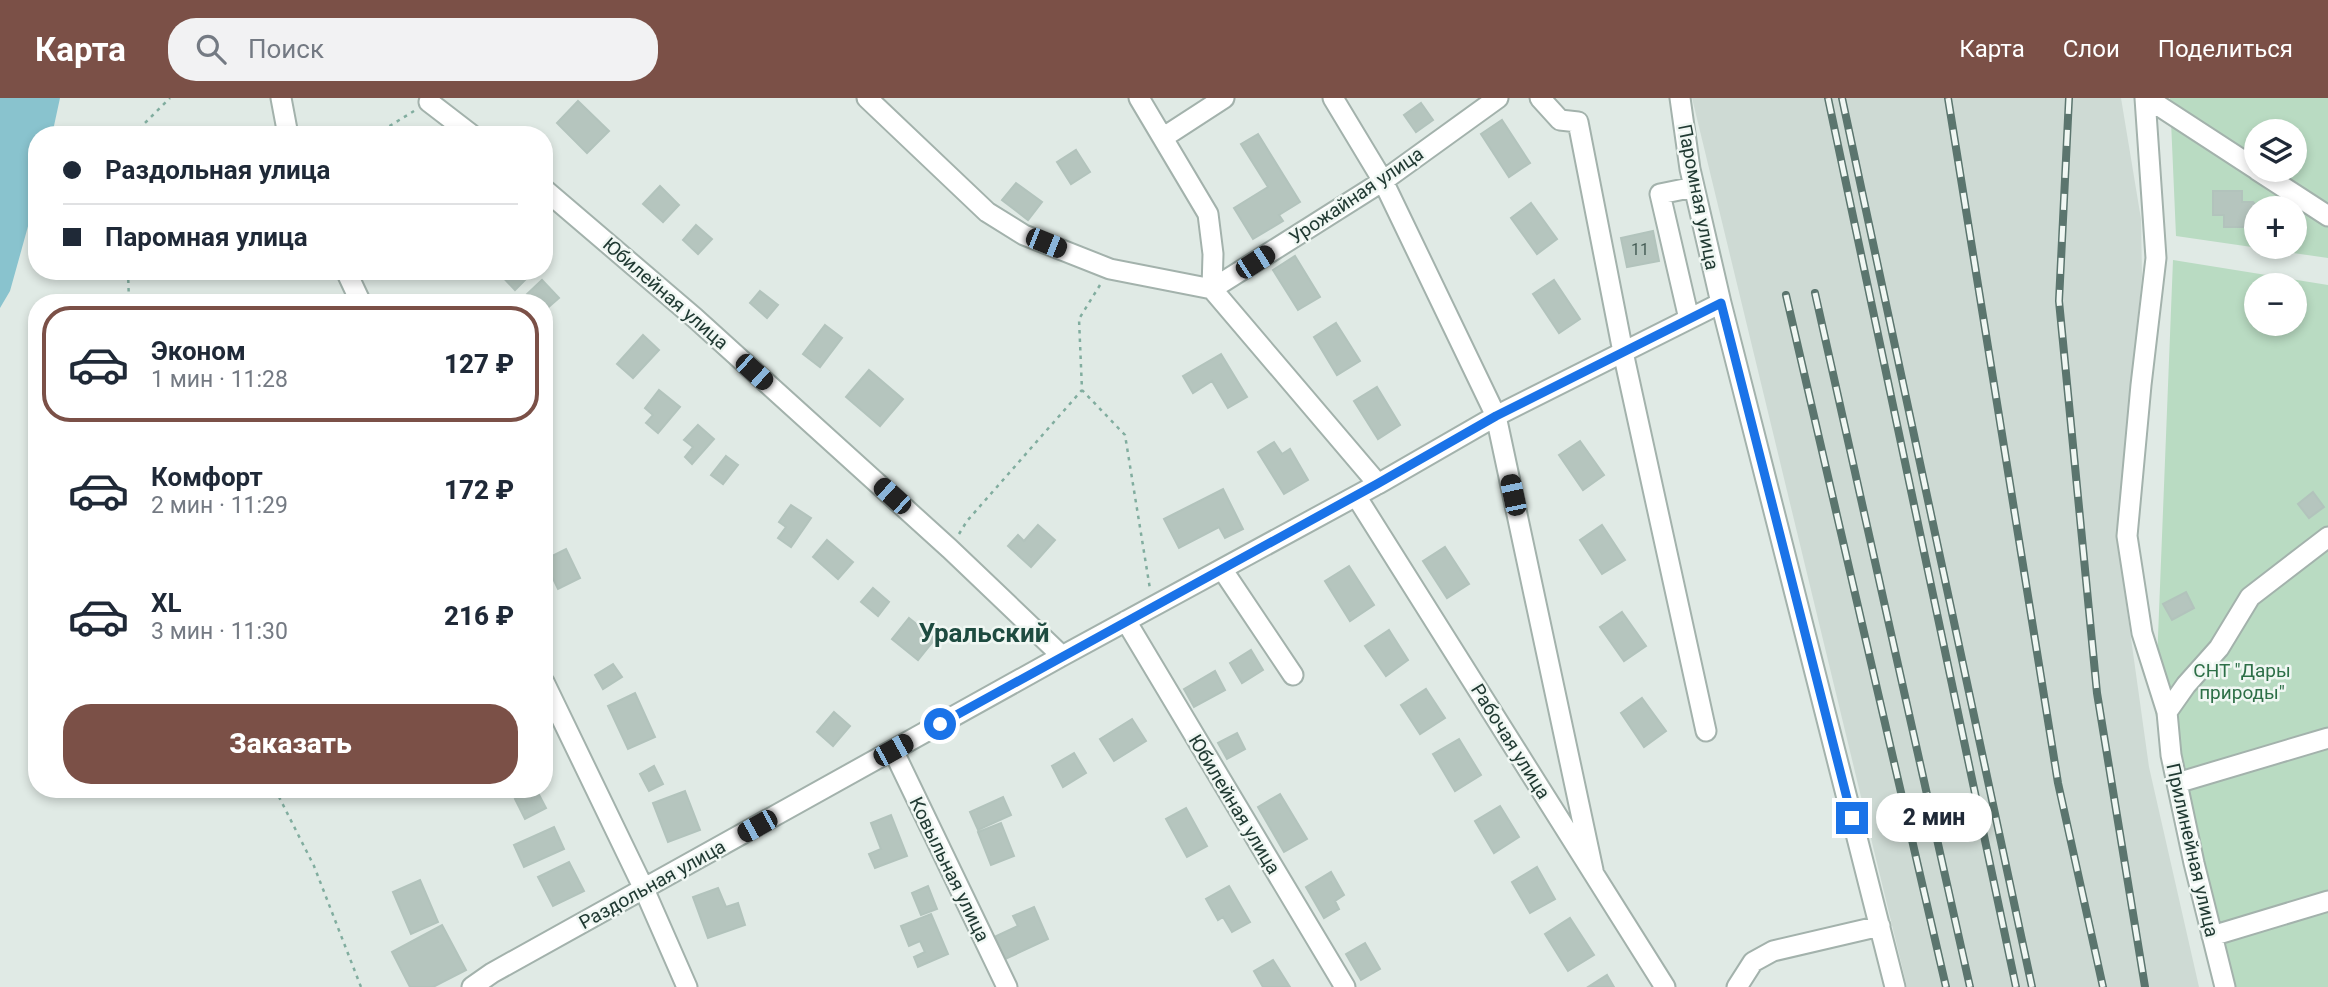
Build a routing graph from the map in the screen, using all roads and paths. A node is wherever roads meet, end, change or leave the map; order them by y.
1 (170, 98) edge
2 (281, 98) edge
3 (867, 98) edge
4 (1139, 98) edge
5 (1224, 98) edge
6 (1333, 98) edge
7 (1498, 98) edge
8 (1540, 98) edge
9 (1680, 98) edge
10 (2146, 98) edge
11 (429, 102) joint
12 (142, 126) edge
13 (286, 126) edge
14 (390, 126) edge
15 (460, 126) edge
16 (1164, 137) junction
17 (2244, 161) edge
18 (1383, 181) junction
19 (2276, 182) edge
20 (1694, 187) junction
21 (553, 197) edge
22 (2328, 215) edge
23 (1110, 270) junction
24 (1212, 289) junction
25 (1721, 303) junction
26 (1689, 319) junction
27 (1623, 352) junction
28 (1082, 390) junction
29 (1496, 416) junction
30 (1377, 484) junction
31 (1356, 496) junction
32 (2328, 537) edge
33 (950, 549) junction
34 (1222, 569) junction
35 (1153, 606) junction
36 (1126, 621) junction
37 (1062, 656) junction
38 (1293, 674) dead end
39 (553, 701) edge
40 (2168, 712) junction
41 (1706, 731) dead end
42 (2328, 738) edge
43 (893, 750) junction
44 (2177, 783) junction
45 (280, 798) edge
46 (1593, 870) junction
47 (644, 888) junction
48 (2328, 901) edge
49 (1880, 926) junction
50 (2212, 936) junction
51 (361, 987) edge
52 (472, 987) edge
53 (687, 987) edge
54 (1007, 987) edge
55 (1345, 987) edge
56 (1665, 987) edge
57 (1737, 987) edge
58 (1895, 987) edge
59 (2225, 987) edge

1 - 12 path
2 - 13 street
3 - 23 street
4 - 16 street
5 - 16 street
6 - 18 street
7 - 18 street, Урожайная улица
8 - 27 street
9 - 20 street, Паромная улица
10 - 17 street
10 - 40 street, Прилинейная улица
11 - 14 path
11 - 15 street
16 - 24 street
18 - 24 street, Урожайная улица
18 - 29 street
19 - 22 street
20 - 25 street, Паромная улица
20 - 26 street
21 - 33 street, Юбилейная улица
23 - 24 street
23 - 28 path
24 - 30 street
25 - 26 street, Раздольная улица
25 - 49 street, Паромная улица
26 - 27 street, Раздольная улица
27 - 29 street, Раздольная улица
27 - 41 street
28 - 33 path
28 - 35 path
29 - 30 street, Раздольная улица
29 - 46 street
30 - 31 street, Раздольная улица
31 - 34 street, Раздольная улица
31 - 46 street, Рабочая улица
32 - 40 street
33 - 37 street, Юбилейная улица
34 - 35 street, Раздольная улица
34 - 38 street
35 - 36 street, Раздольная улица
36 - 37 street, Раздольная улица
36 - 55 street, Юбилейная улица
37 - 43 street, Раздольная улица
39 - 47 street
40 - 44 street, Прилинейная улица
42 - 44 street
43 - 47 street, Раздольная улица
43 - 54 street, Ковыльная улица
44 - 50 street, Прилинейная улица
45 - 51 path
46 - 56 street, Рабочая улица
47 - 52 street, Раздольная улица
47 - 53 street
48 - 50 street
49 - 57 street
49 - 58 street, Паромная улица
50 - 59 street, Прилинейная улица

